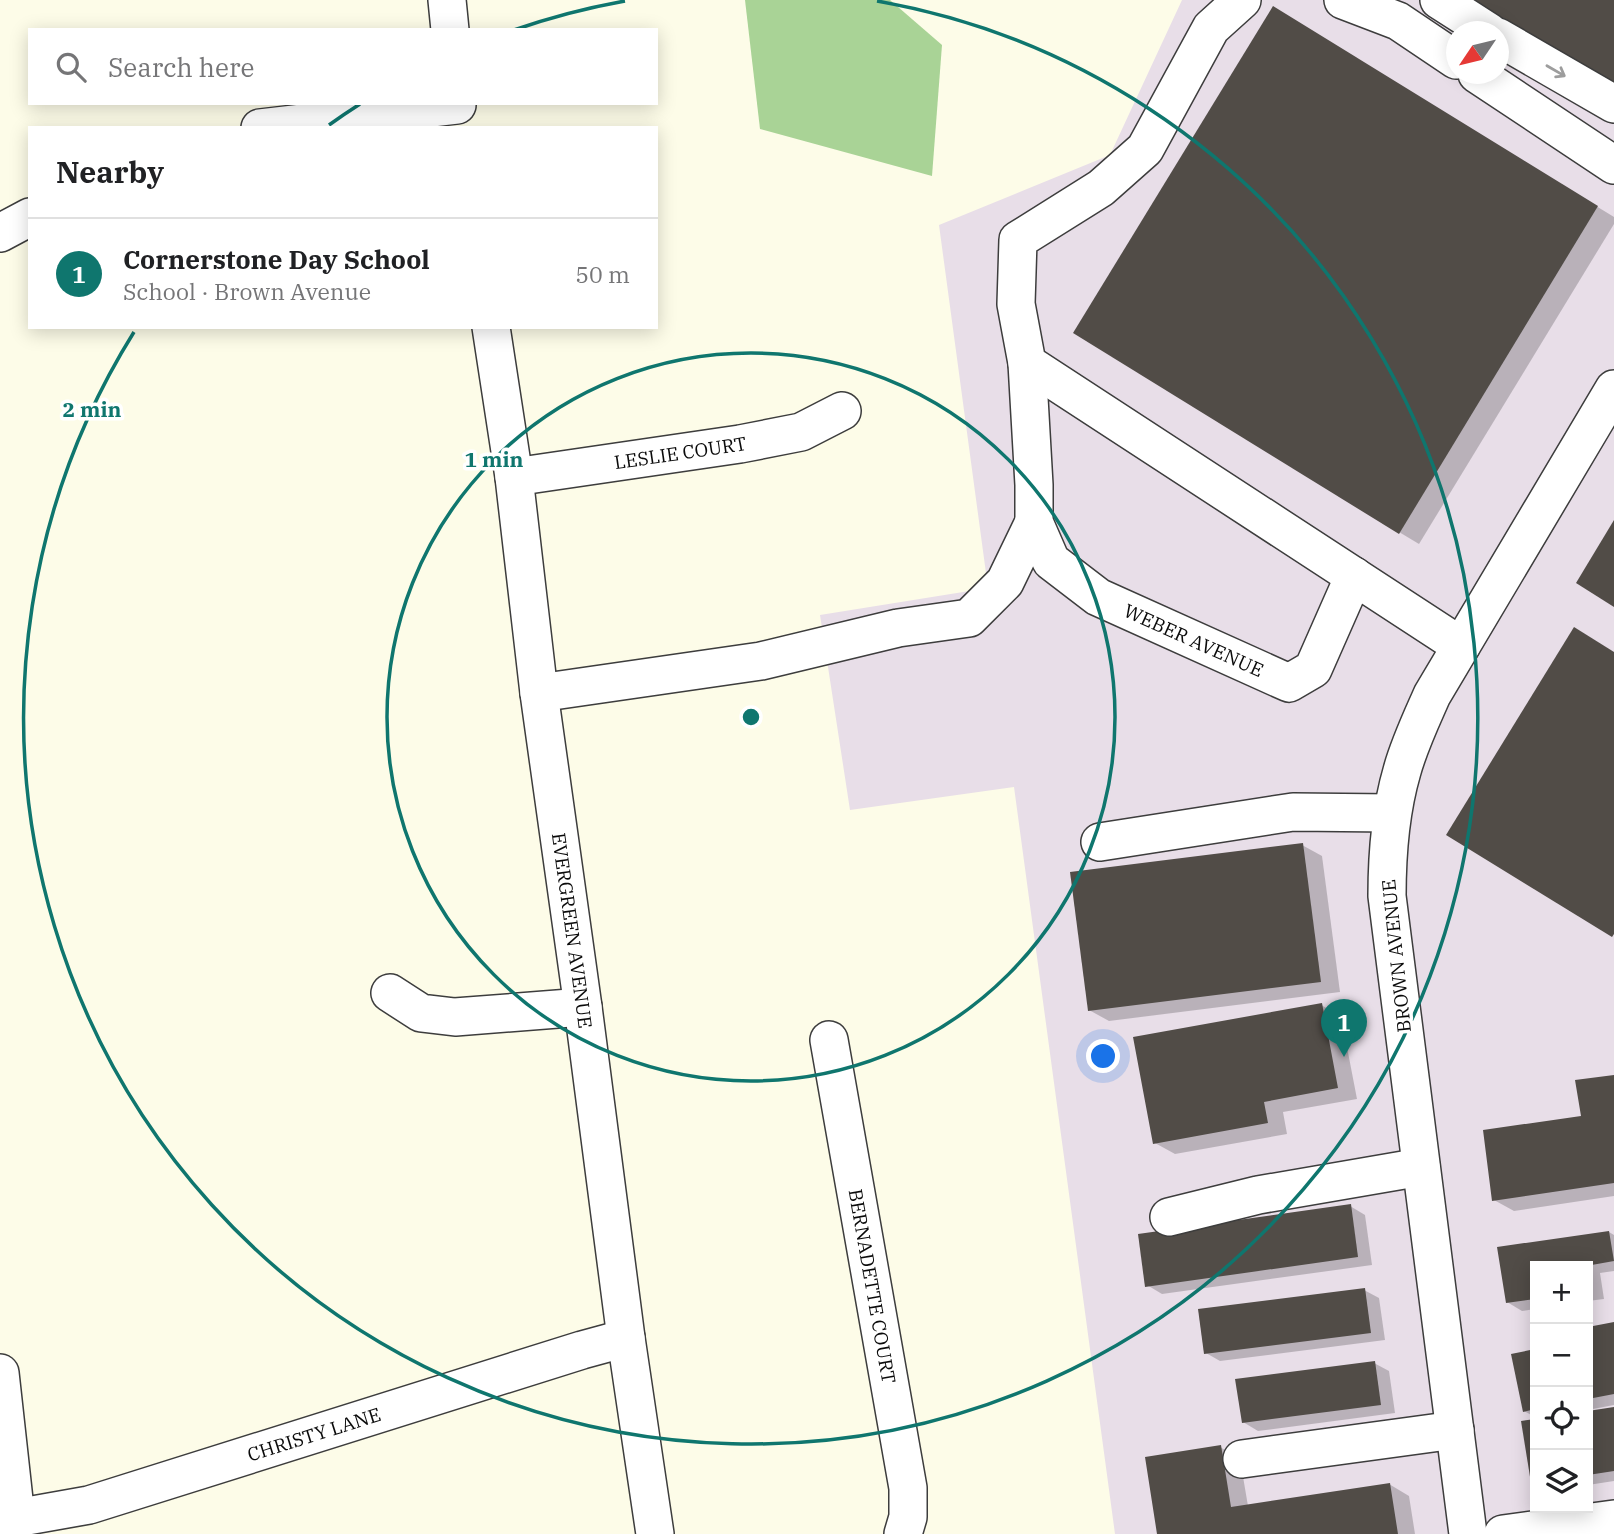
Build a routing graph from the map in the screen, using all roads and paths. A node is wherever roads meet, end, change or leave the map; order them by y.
1 (447, 0) edge
2 (1242, 0) edge
3 (1343, 0) edge
4 (1439, 0) edge
5 (1472, 21) edge
6 (450, 28) edge
7 (1509, 43) edge
8 (1446, 53) edge
9 (1492, 84) edge
10 (1614, 104) edge
11 (458, 112) edge
12 (285, 126) edge
13 (1614, 165) edge
14 (28, 218) edge
15 (0, 233) edge
16 (491, 329) edge
17 (1027, 363) junction
18 (1609, 409) edge
19 (842, 411) dead end
20 (514, 477) junction
21 (1034, 522) junction
22 (1354, 576) junction
23 (1461, 646) junction
24 (539, 692) junction
25 (1392, 813) junction
26 (1100, 842) dead end
27 (390, 992) dead end
28 (583, 1007) junction
29 (829, 1040) dead end
30 (1421, 1167) junction
31 (1169, 1217) dead end
32 (626, 1338) junction
33 (0, 1373) edge
34 (1455, 1430) junction
35 (1242, 1459) dead end
36 (8, 1518) edge
37 (1614, 1519) edge
38 (655, 1534) edge
39 (903, 1534) edge
40 (1468, 1534) edge
41 (1503, 1534) edge

1 - 6 street
2 - 17 street
3 - 8 street
4 - 5 street
7 -> 10 street
9 - 13 street
11 - 12 street
14 - 15 street
16 - 20 street, EVERGREEN AVENUE
17 - 21 street
17 - 22 street
18 - 23 street, BROWN AVENUE
19 - 20 street, LESLIE COURT
20 - 24 street, EVERGREEN AVENUE
21 - 22 street, WEBER AVENUE
21 - 24 street
22 - 23 street
23 - 25 street, BROWN AVENUE
24 - 28 street, EVERGREEN AVENUE
25 - 26 street
25 - 30 street, BROWN AVENUE
27 - 28 street
28 - 32 street, EVERGREEN AVENUE
29 - 39 street, BERNADETTE COURT
30 - 31 street
30 - 34 street, BROWN AVENUE
32 - 36 street, CHRISTY LANE
32 - 38 street, EVERGREEN AVENUE
33 - 36 street
34 - 35 street
34 - 40 street, BROWN AVENUE
37 - 41 street

